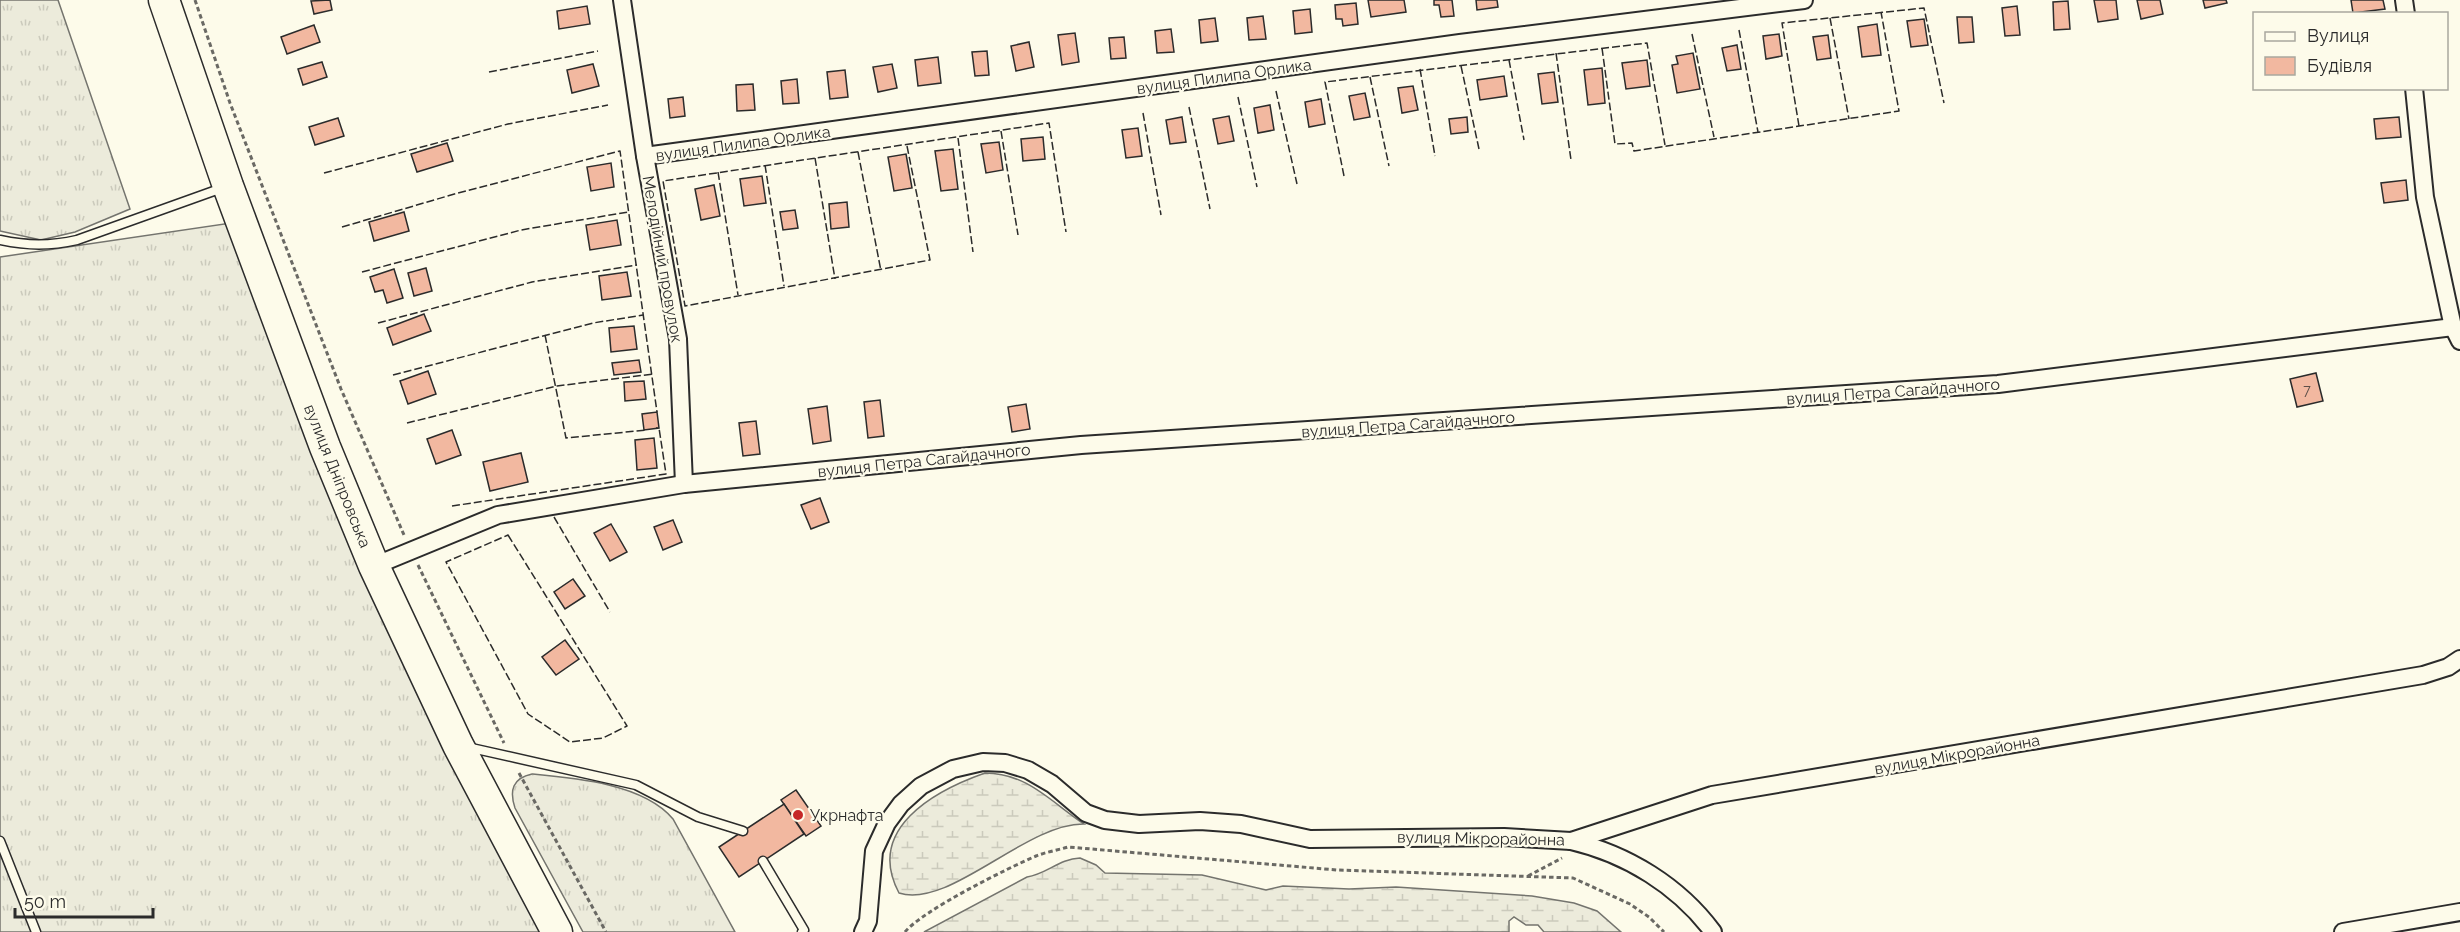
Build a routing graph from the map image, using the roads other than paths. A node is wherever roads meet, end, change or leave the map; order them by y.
1 (164, 0) edge
2 (621, 0) edge
3 (1804, 0) edge
4 (2414, 90) edge
5 (645, 156) junction
6 (228, 186) junction
7 (0, 240) edge
8 (2457, 334) edge
9 (684, 484) junction
10 (374, 566) junction
11 (2460, 659) edge
12 (458, 745) junction
13 (743, 831) dead end
14 (0, 841) edge
15 (1571, 841) junction
16 (763, 861) dead end
17 (2460, 912) edge
18 (36, 932) edge
19 (557, 932) edge
20 (802, 932) edge
21 (863, 932) edge
22 (1713, 932) edge
23 (2343, 932) edge

1 - 6 highway, вулиця Дніпровська
2 - 5 street, Мелодійний провулок
3 - 5 street, вулиця Пилипа Орлика
4 - 8 street
5 - 9 street, Мелодійний провулок
6 - 7 lane
6 - 10 highway, вулиця Дніпровська
8 - 9 street, вулиця Петра Сагайдачного
9 - 10 street, вулиця Петра Сагайдачного
10 - 12 highway, вулиця Дніпровська
11 - 15 street, вулиця Мікрорайонна
12 - 13 lane
12 - 19 highway, вулиця Дніпровська
14 - 18 lane
15 - 21 street, вулиця Мікрорайонна
15 - 22 street
16 - 20 lane
17 - 23 street

